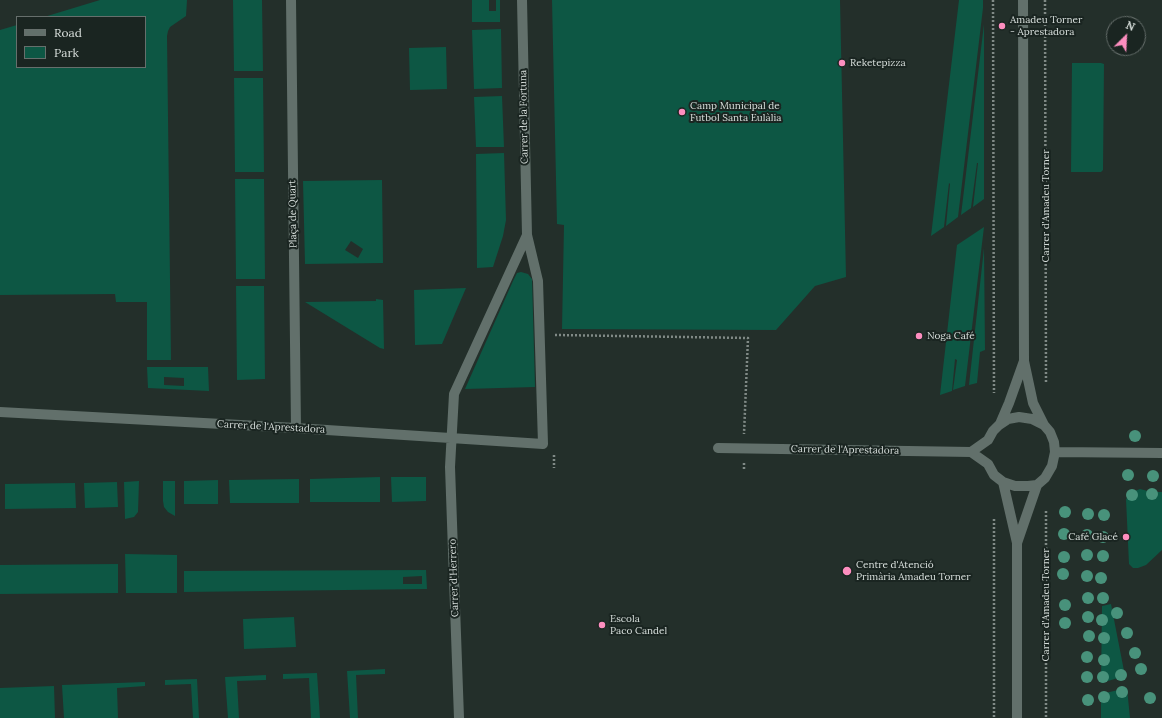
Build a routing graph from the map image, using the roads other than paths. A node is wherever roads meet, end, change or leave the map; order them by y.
1 (291, 0) edge
2 (522, 0) edge
3 (1023, 0) edge
4 (527, 235) junction
5 (1024, 361) junction
6 (0, 412) edge
7 (999, 425) junction
8 (1044, 425) junction
9 (296, 428) junction
10 (451, 438) junction
11 (542, 444) joint
12 (718, 448) dead end
13 (971, 452) junction
14 (1054, 452) junction
15 (1162, 453) edge
16 (1003, 482) junction
17 (1037, 485) junction
18 (1017, 544) junction
19 (459, 718) edge
20 (1017, 718) edge

1 - 9 street, Plaça de Quart
2 - 4 street, Carrer de la Fortuna
3 - 5 street
4 - 10 street, Carrer de la Fortuna
4 - 11 street, Carrer de la Fortuna
5 - 7 street
5 - 8 street
6 - 9 street, Carrer de l'Aprestadora
7 - 8 street
7 - 13 street
8 - 14 street
9 - 10 street, Carrer de l'Aprestadora
10 - 11 street, Carrer de l'Aprestadora
10 - 19 street, Carrer d'Herrero
12 - 13 street, Carrer de l'Aprestadora
13 - 16 street
14 - 15 street
14 - 17 street
16 - 17 street
16 - 18 street
17 - 18 street
18 - 20 street

